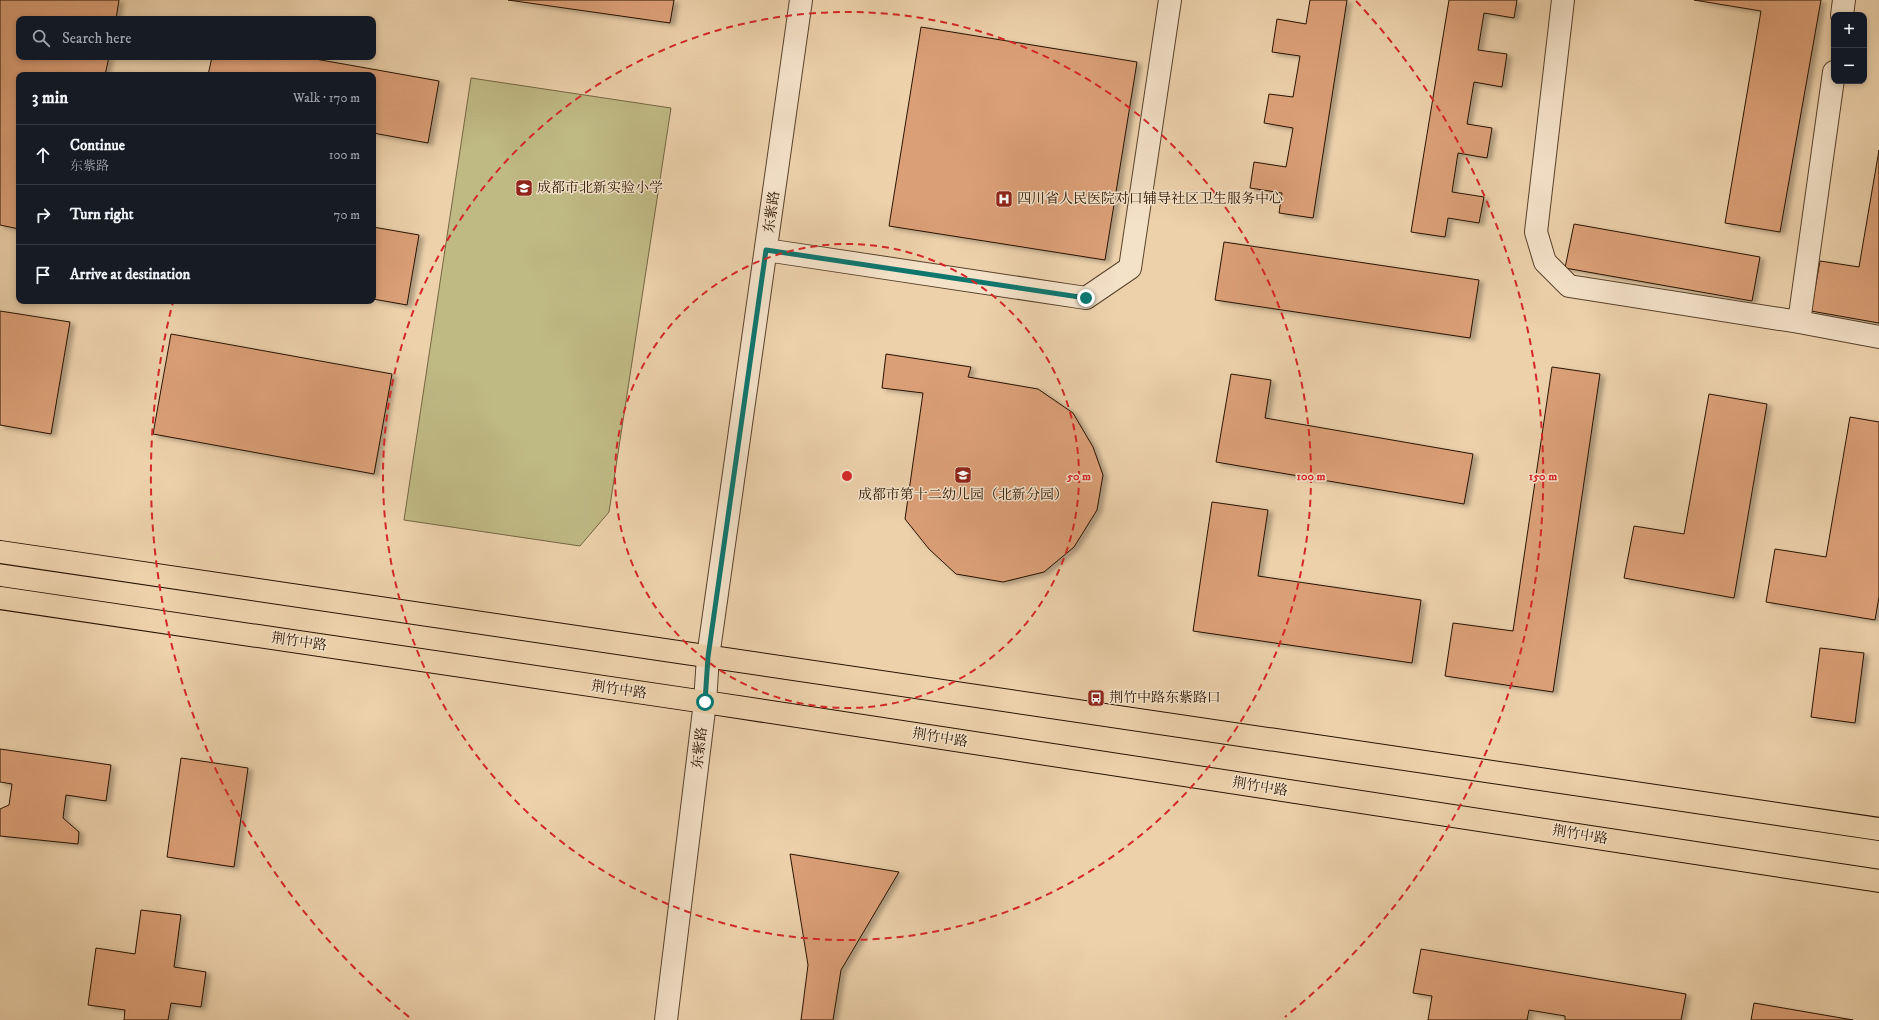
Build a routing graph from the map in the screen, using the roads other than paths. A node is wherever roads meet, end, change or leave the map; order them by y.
1 (802, 0) edge
2 (1170, 0) edge
3 (1563, 0) edge
4 (1844, 0) edge
5 (1842, 12) edge
6 (1832, 84) edge
7 (766, 250) junction
8 (1799, 322) junction
9 (1879, 337) edge
10 (0, 552) edge
11 (0, 598) edge
12 (708, 657) junction
13 (705, 702) junction
14 (1879, 829) edge
15 (1879, 881) edge
16 (666, 1020) edge

1 - 7 street, 东紫路
2 - 7 street
3 - 8 street
4 - 5 street
6 - 8 street
7 - 12 street, 东紫路
8 - 9 street
10 - 12 main road
11 - 13 main road, 荆竹中路
12 - 13 street, 东紫路
12 - 14 main road
13 - 15 main road, 荆竹中路
13 - 16 street, 东紫路

